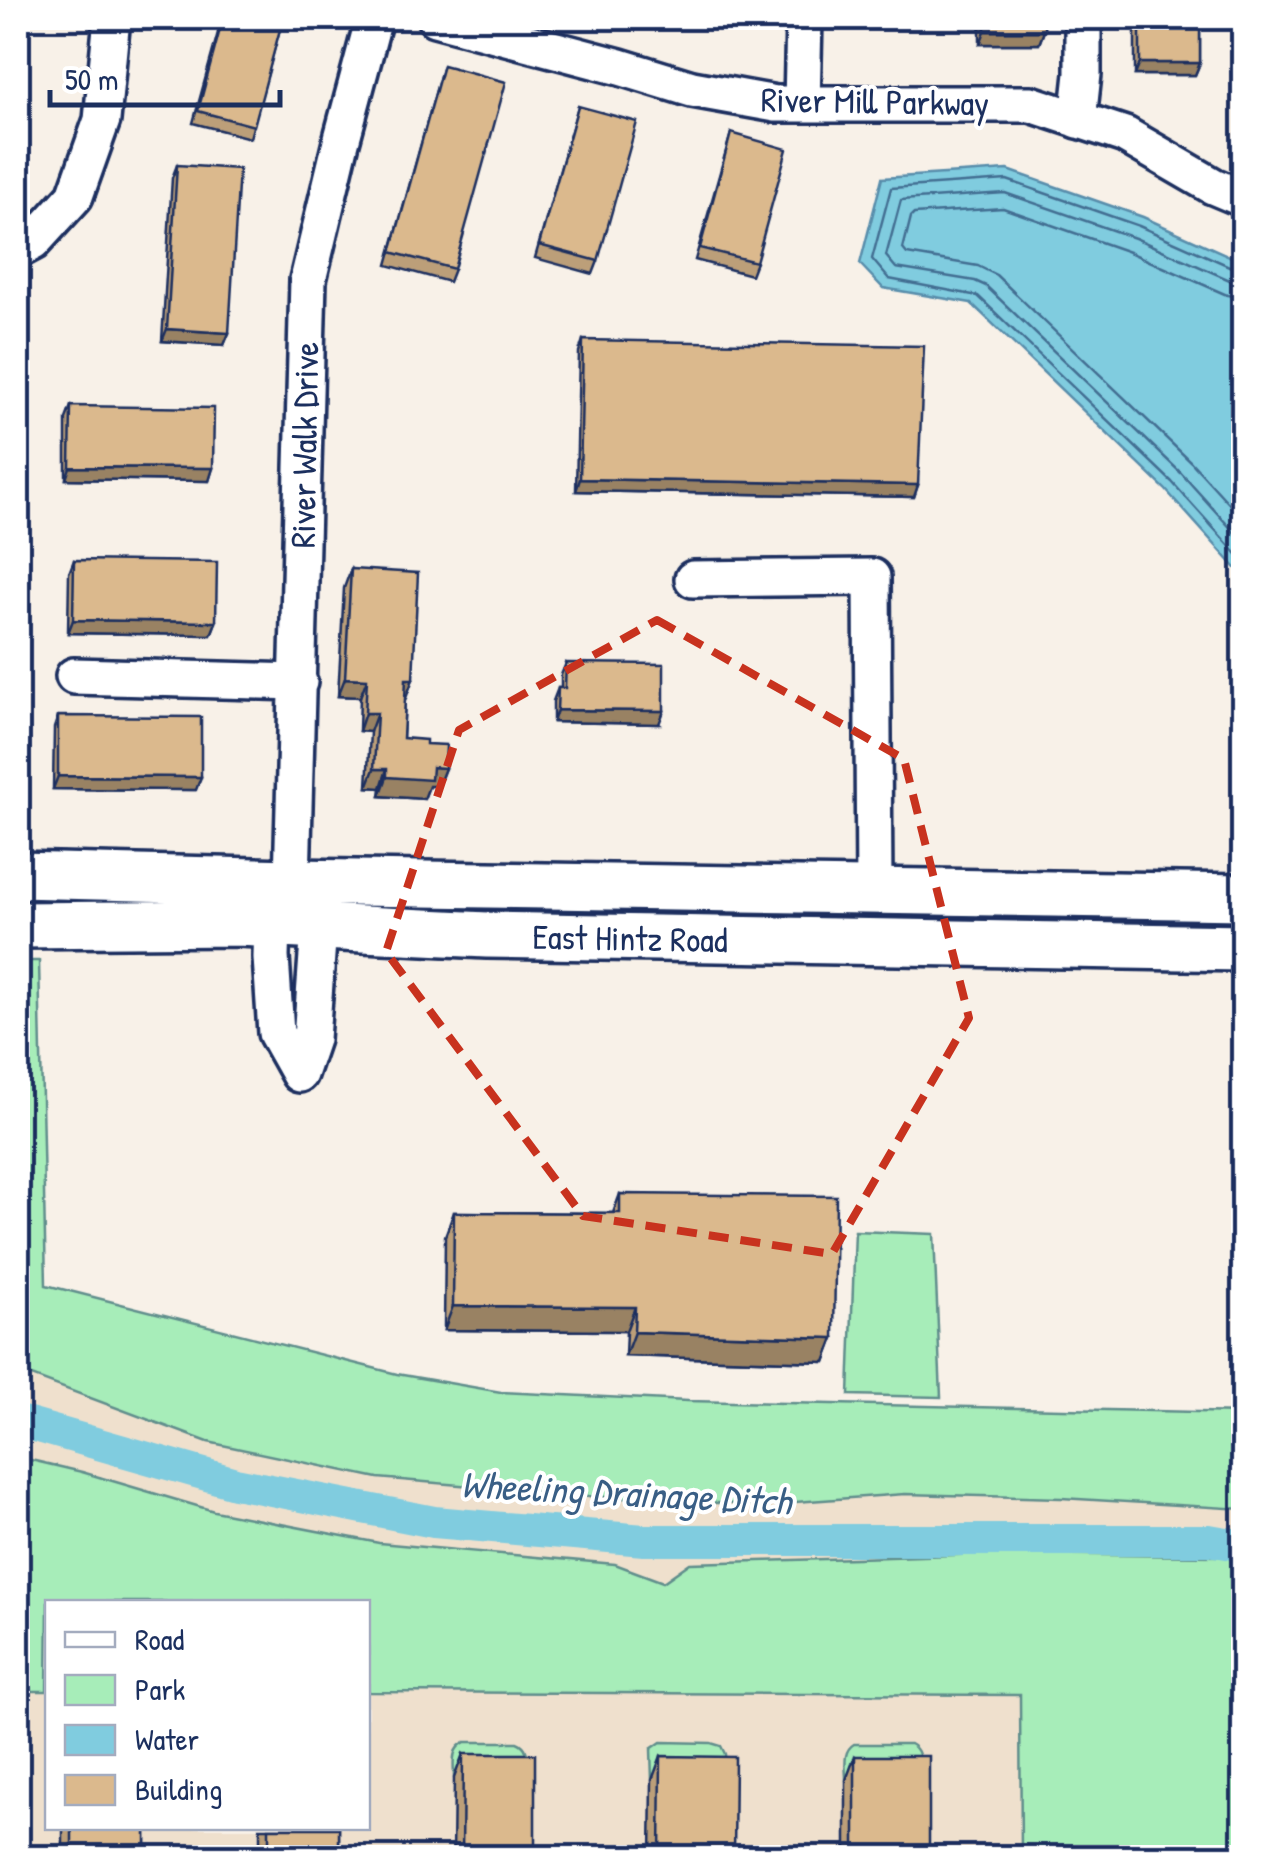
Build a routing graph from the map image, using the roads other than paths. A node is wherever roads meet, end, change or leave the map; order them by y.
1 (112, 18) edge
2 (374, 18) edge
3 (435, 18) edge
4 (804, 18) edge
5 (1083, 18) edge
6 (802, 104) junction
7 (1078, 120) junction
8 (1244, 199) edge
9 (18, 250) edge
10 (693, 579) dead end
11 (74, 676) dead end
12 (299, 682) junction
13 (18, 874) edge
14 (292, 882) junction
15 (874, 891) junction
16 (1244, 897) edge
17 (272, 924) junction
18 (18, 925) edge
19 (319, 927) junction
20 (1244, 948) edge

1 - 9 street
2 - 12 street, River Walk Drive
3 - 6 street, River Mill Parkway
4 - 6 street
5 - 7 street
6 - 7 street, River Mill Parkway
7 - 8 street, River Mill Parkway
10 - 15 street
11 - 12 street
12 - 14 street, River Walk Drive
13 - 14 main road, East Hintz Road
14 - 15 main road, East Hintz Road
14 - 17 street
14 - 19 street
15 - 16 main road, East Hintz Road
17 - 18 main road, East Hintz Road
17 - 19 main road, East Hintz Road
17 - 19 street
19 - 20 main road, East Hintz Road

